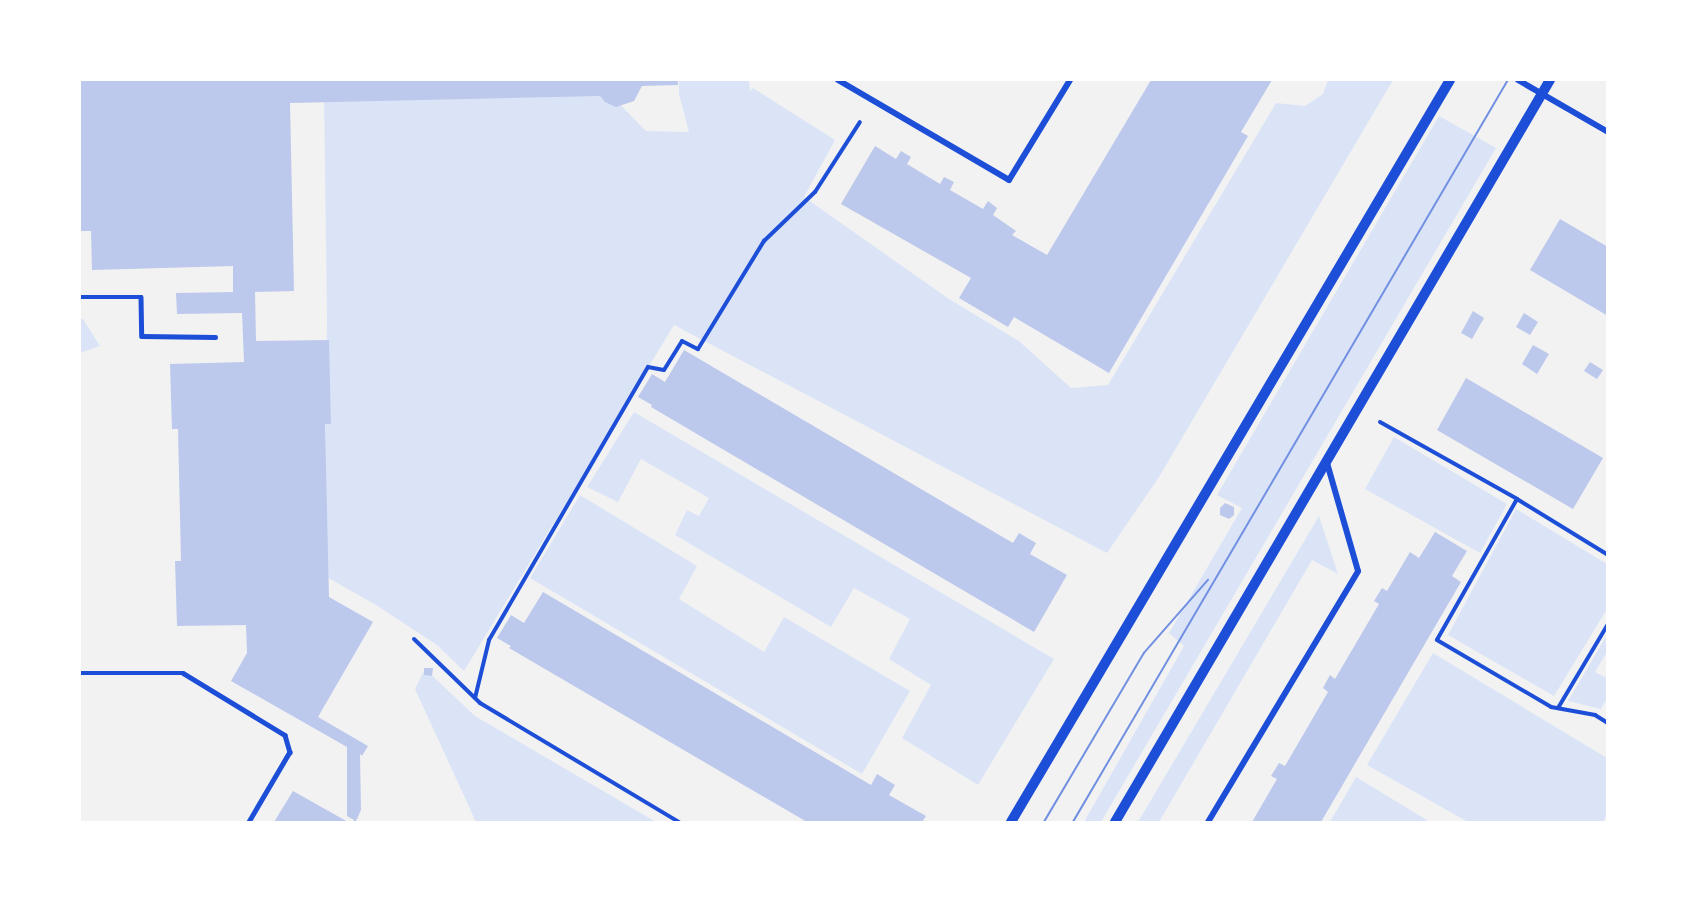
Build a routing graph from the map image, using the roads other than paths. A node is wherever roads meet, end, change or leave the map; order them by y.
1 (838, 80) edge
2 (1070, 80) edge
3 (1450, 80) edge
4 (1518, 80) edge
5 (1550, 80) edge
6 (1541, 94) junction
7 (1608, 132) edge
8 (80, 297) edge
9 (214, 337) dead end
10 (1327, 463) junction
11 (80, 673) edge
12 (249, 822) edge
13 (1011, 822) edge
14 (1115, 822) edge
15 (1208, 822) edge

1 - 2 street
3 - 13 street
4 - 6 street
5 - 6 street
6 - 7 street
6 - 10 street
8 - 9 lane
10 - 14 street
10 - 15 street
11 - 12 lane

